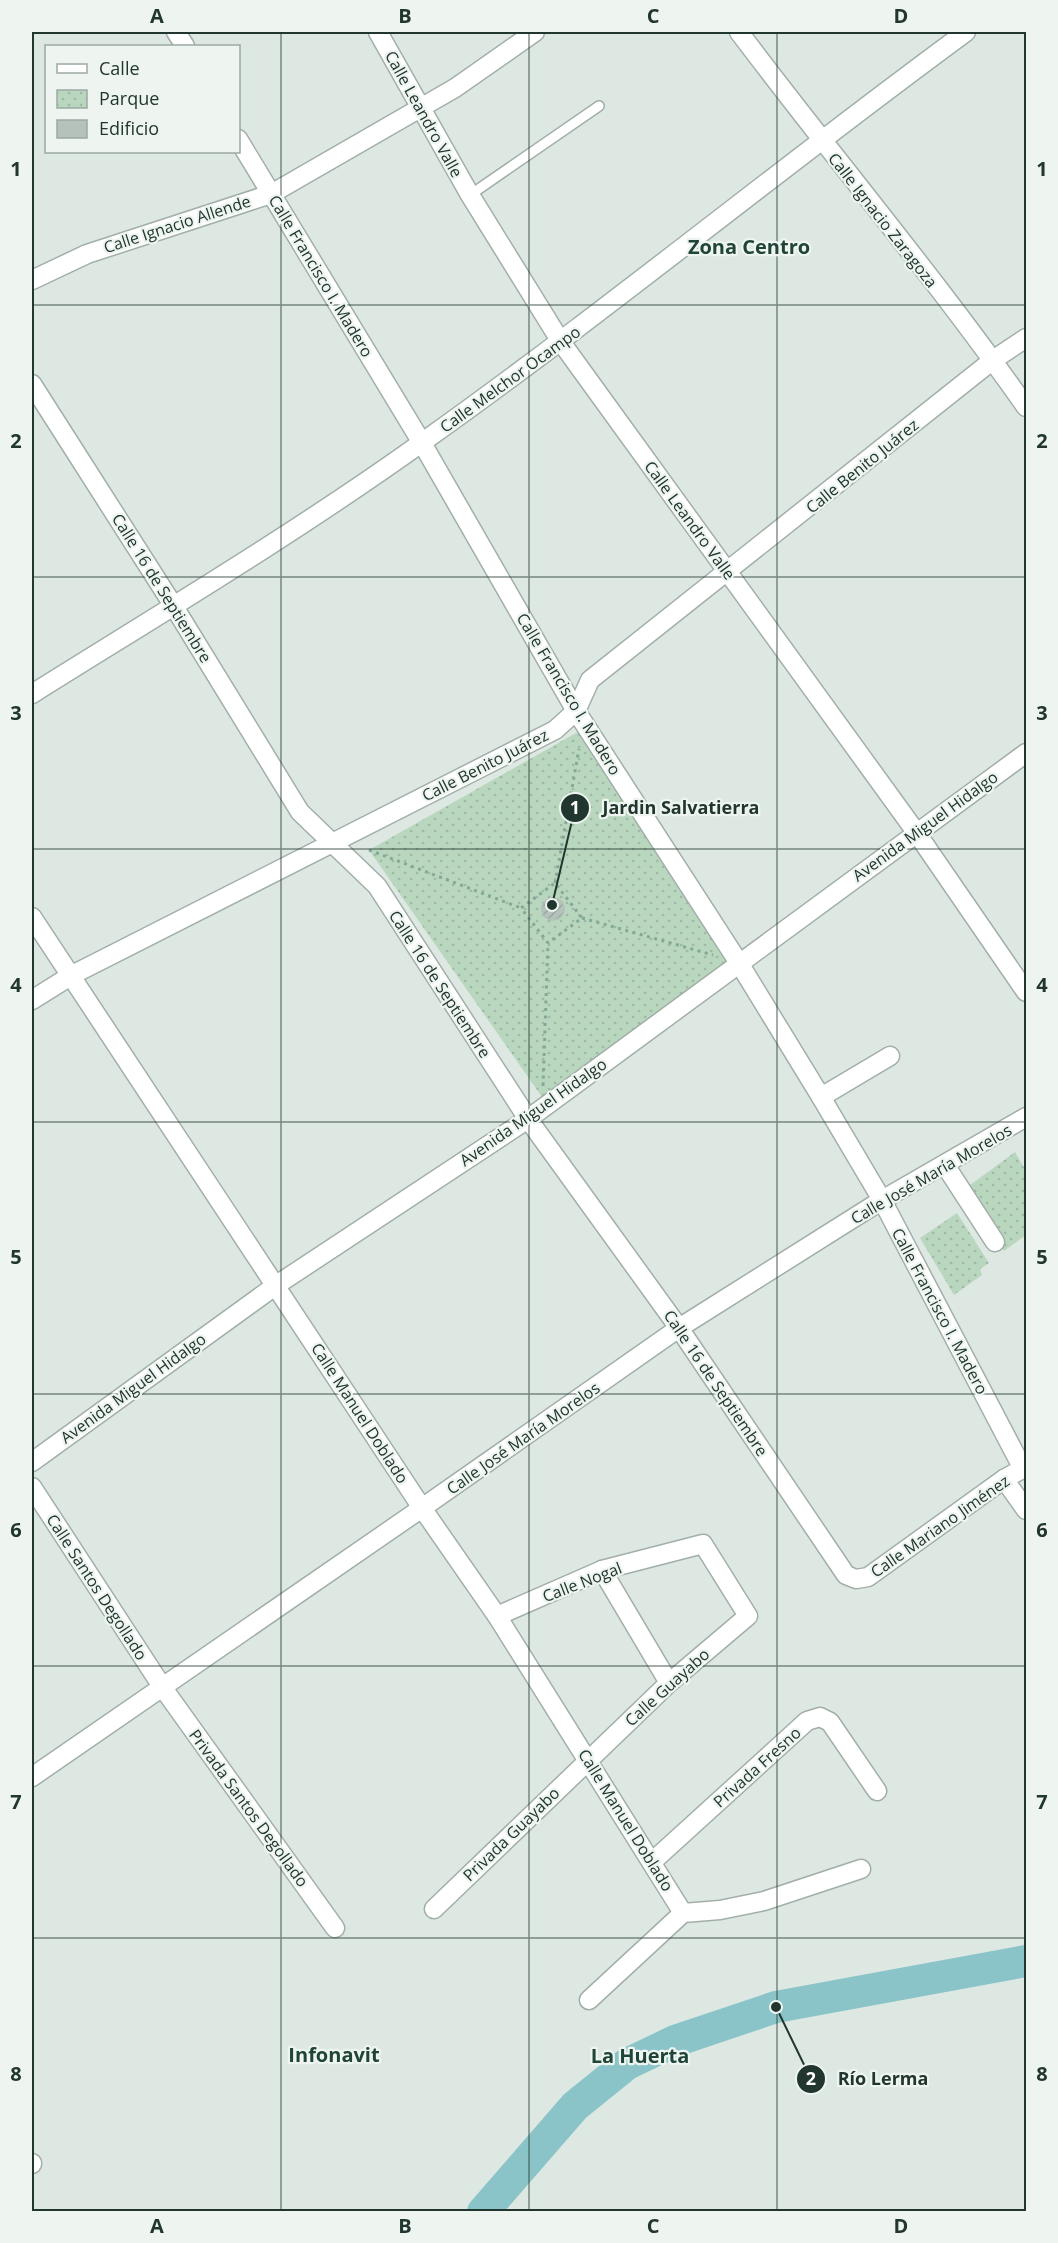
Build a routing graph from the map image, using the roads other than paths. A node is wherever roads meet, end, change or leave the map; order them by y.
1 (378, 32) edge
2 (535, 32) edge
3 (739, 32) edge
4 (966, 32) edge
5 (599, 106) dead end
6 (420, 110) junction
7 (820, 139) junction
8 (240, 142) edge
9 (271, 194) junction
10 (470, 195) junction
11 (32, 280) edge
12 (1026, 338) edge
13 (561, 342) junction
14 (993, 360) junction
15 (32, 384) edge
16 (1026, 407) edge
17 (422, 443) junction
18 (728, 573) junction
19 (173, 605) junction
20 (32, 694) edge
21 (576, 711) junction
22 (1026, 753) edge
23 (916, 832) junction
24 (331, 842) junction
25 (32, 917) edge
26 (740, 963) junction
27 (72, 975) junction
28 (1026, 992) edge
29 (32, 1000) edge
30 (890, 1056) dead end
31 (821, 1097) junction
32 (1026, 1117) edge
33 (528, 1119) junction
34 (945, 1165) junction
35 (882, 1200) junction
36 (995, 1242) dead end
37 (275, 1286) junction
38 (679, 1328) junction
39 (32, 1462) edge
40 (1025, 1468) edge
41 (1004, 1479) junction
42 (32, 1487) edge
43 (422, 1508) junction
44 (1026, 1510) edge
45 (602, 1570) junction
46 (856, 1579) joint
47 (497, 1616) junction
48 (748, 1616) joint
49 (669, 1683) junction
50 (163, 1688) junction
51 (589, 1759) junction
52 (32, 1777) edge
53 (877, 1791) dead end
54 (653, 1861) junction
55 (861, 1869) dead end
56 (434, 1909) dead end
57 (683, 1913) junction
58 (335, 1928) dead end
59 (588, 2000) dead end

1 - 6 street, Calle Leandro Valle
2 - 6 street, Calle Ignacio Allende
3 - 7 street, Calle Ignacio Zaragoza
4 - 7 street, Calle Melchor Ocampo
5 - 10 lane
6 - 9 street, Calle Ignacio Allende
6 - 10 street, Calle Leandro Valle
7 - 13 street, Calle Melchor Ocampo
7 - 14 street, Calle Ignacio Zaragoza
8 - 9 street, Calle Francisco I. Madero
9 - 11 street, Calle Ignacio Allende
9 - 17 street, Calle Francisco I. Madero
10 - 13 street, Calle Leandro Valle
12 - 14 street, Calle Benito Juárez
13 - 17 street, Calle Melchor Ocampo
13 - 18 street, Calle Leandro Valle
14 - 16 street, Calle Ignacio Zaragoza
14 - 18 street, Calle Benito Juárez
15 - 19 street, Calle 16 de Septiembre
17 - 19 street, Calle Melchor Ocampo
17 - 21 street, Calle Francisco I. Madero
18 - 21 street, Calle Benito Juárez
18 - 23 street, Calle Leandro Valle
19 - 20 street, Calle Melchor Ocampo
19 - 24 street, Calle 16 de Septiembre
21 - 24 street, Calle Benito Juárez
21 - 26 street, Calle Francisco I. Madero
22 - 23 street, Avenida Miguel Hidalgo
23 - 26 street, Avenida Miguel Hidalgo
23 - 28 street, Calle Leandro Valle
24 - 27 street, Calle Benito Juárez
24 - 33 street, Calle 16 de Septiembre
25 - 27 street, Calle Manuel Doblado
26 - 31 street, Calle Francisco I. Madero
26 - 33 street, Avenida Miguel Hidalgo
27 - 29 street, Calle Benito Juárez
27 - 37 street, Calle Manuel Doblado
30 - 31 street
31 - 35 street, Calle Francisco I. Madero
32 - 34 street, Calle José María Morelos
33 - 37 street, Avenida Miguel Hidalgo
33 - 38 street, Calle 16 de Septiembre
34 - 35 street, Calle José María Morelos
34 - 36 street
35 - 38 street, Calle José María Morelos
35 - 40 street, Calle Francisco I. Madero
37 - 39 street, Avenida Miguel Hidalgo
37 - 43 street, Calle Manuel Doblado
38 - 43 street, Calle José María Morelos
38 - 46 street, Calle 16 de Septiembre
40 - 41 street, Calle Mariano Jiménez
41 - 44 street
41 - 46 street, Calle Mariano Jiménez
42 - 50 street, Calle Santos Degollado
43 - 47 street, Calle Manuel Doblado
43 - 50 street, Calle José María Morelos
45 - 47 street, Calle Nogal
45 - 48 street, Calle Nogal
45 - 49 street
47 - 51 street, Calle Manuel Doblado
48 - 49 street, Calle Guayabo
49 - 51 street, Calle Guayabo
50 - 52 street, Calle José María Morelos
50 - 58 street, Privada Santos Degollado
51 - 54 street, Calle Manuel Doblado
51 - 56 street, Privada Guayabo
53 - 54 street, Privada Fresno
54 - 57 street, Calle Manuel Doblado
55 - 57 street
57 - 59 street

